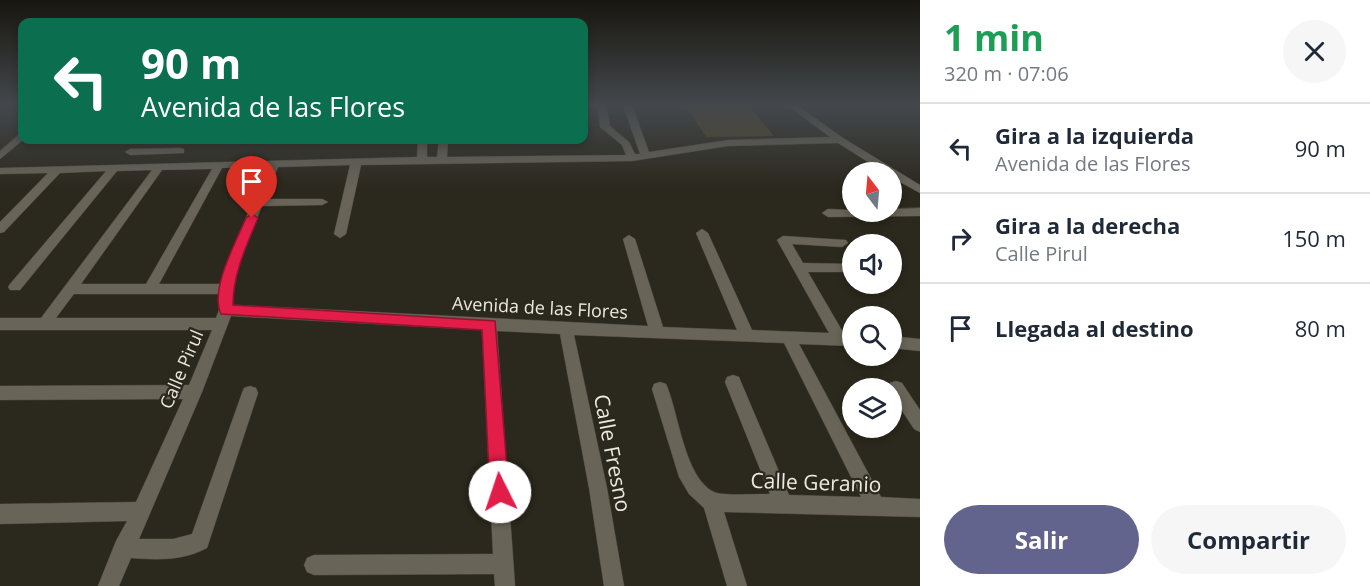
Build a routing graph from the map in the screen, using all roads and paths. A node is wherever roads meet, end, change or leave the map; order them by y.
1 (612, 132) edge
2 (637, 132) edge
3 (829, 132) edge
4 (18, 139) edge
5 (840, 140) junction
6 (185, 144) edge
7 (422, 144) edge
8 (443, 144) edge
9 (180, 151) junction
10 (130, 152) dead end
11 (0, 156) edge
12 (646, 156) junction
13 (632, 158) junction
14 (442, 159) junction
15 (422, 160) junction
16 (356, 162) junction
17 (873, 162) edge
18 (274, 163) junction
19 (219, 165) junction
20 (166, 166) junction
21 (115, 167) junction
22 (58, 169) junction
23 (0, 171) edge
24 (902, 180) edge
25 (920, 190) edge
26 (322, 202) dead end
27 (259, 203) junction
28 (920, 212) edge
29 (828, 213) dead end
30 (0, 230) edge
31 (702, 233) dead end
32 (340, 234) dead end
33 (629, 239) dead end
34 (842, 243) dead end
35 (798, 267) junction
36 (842, 268) edge
37 (15, 287) dead end
38 (70, 289) junction
39 (150, 289) junction
40 (226, 289) junction
41 (223, 317) junction
42 (0, 324) edge
43 (489, 325) junction
44 (44, 326) junction
45 (566, 329) junction
46 (657, 332) junction
47 (746, 334) junction
48 (842, 334) edge
49 (788, 337) junction
50 (842, 340) edge
51 (902, 343) edge
52 (920, 345) edge
53 (733, 382) dead end
54 (660, 389) dead end
55 (194, 392) junction
56 (0, 393) edge
57 (250, 393) dead end
58 (902, 397) edge
59 (920, 424) edge
60 (712, 502) junction
61 (783, 504) junction
62 (876, 507) junction
63 (920, 508) edge
64 (139, 511) junction
65 (0, 514) edge
66 (123, 548) junction
67 (504, 564) junction
68 (314, 565) dead end
69 (108, 586) edge
70 (506, 586) edge
71 (614, 586) edge
72 (737, 586) edge

1 - 13 street
2 - 12 street
3 - 5 street
4 - 11 street
5 - 12 street
5 - 17 street
6 - 9 street
7 - 15 street
8 - 14 street
9 - 10 street
9 - 20 street
12 - 13 street
13 - 14 street
14 - 15 street
15 - 16 street
16 - 18 street
16 - 32 street
18 - 19 street
18 - 27 street, Calle Pirul
19 - 20 street
19 - 39 street
20 - 21 street
20 - 38 street
21 - 22 street
21 - 37 street
22 - 23 street
22 - 30 street
24 - 25 street
26 - 27 street
27 - 40 street, Calle Pirul
28 - 29 street
31 - 47 street
33 - 46 street
34 - 35 street
35 - 36 street
35 - 48 street
38 - 39 street
38 - 44 street
39 - 40 street
40 - 41 street, Calle Pirul
41 - 43 street, Avenida de las Flores
41 - 44 street, Avenida de las Flores
41 - 55 street, Calle Pirul
42 - 44 street, Avenida de las Flores
43 - 45 street, Avenida de las Flores
43 - 67 street
45 - 46 street, Avenida de las Flores
45 - 71 street, Calle Fresno
46 - 47 street, Avenida de las Flores
47 - 49 street, Avenida de las Flores
49 - 50 street, Avenida de las Flores
49 - 62 street
51 - 52 street
53 - 61 street
54 - 60 street
55 - 56 street
55 - 64 street, Calle Pirul
57 - 66 street
58 - 59 street
60 - 61 street, Calle Geranio
60 - 72 street
61 - 62 street, Calle Geranio
62 - 63 street, Calle Geranio
64 - 65 street
64 - 66 street, Calle Pirul
66 - 69 street, Calle Pirul
67 - 68 street
67 - 70 street

